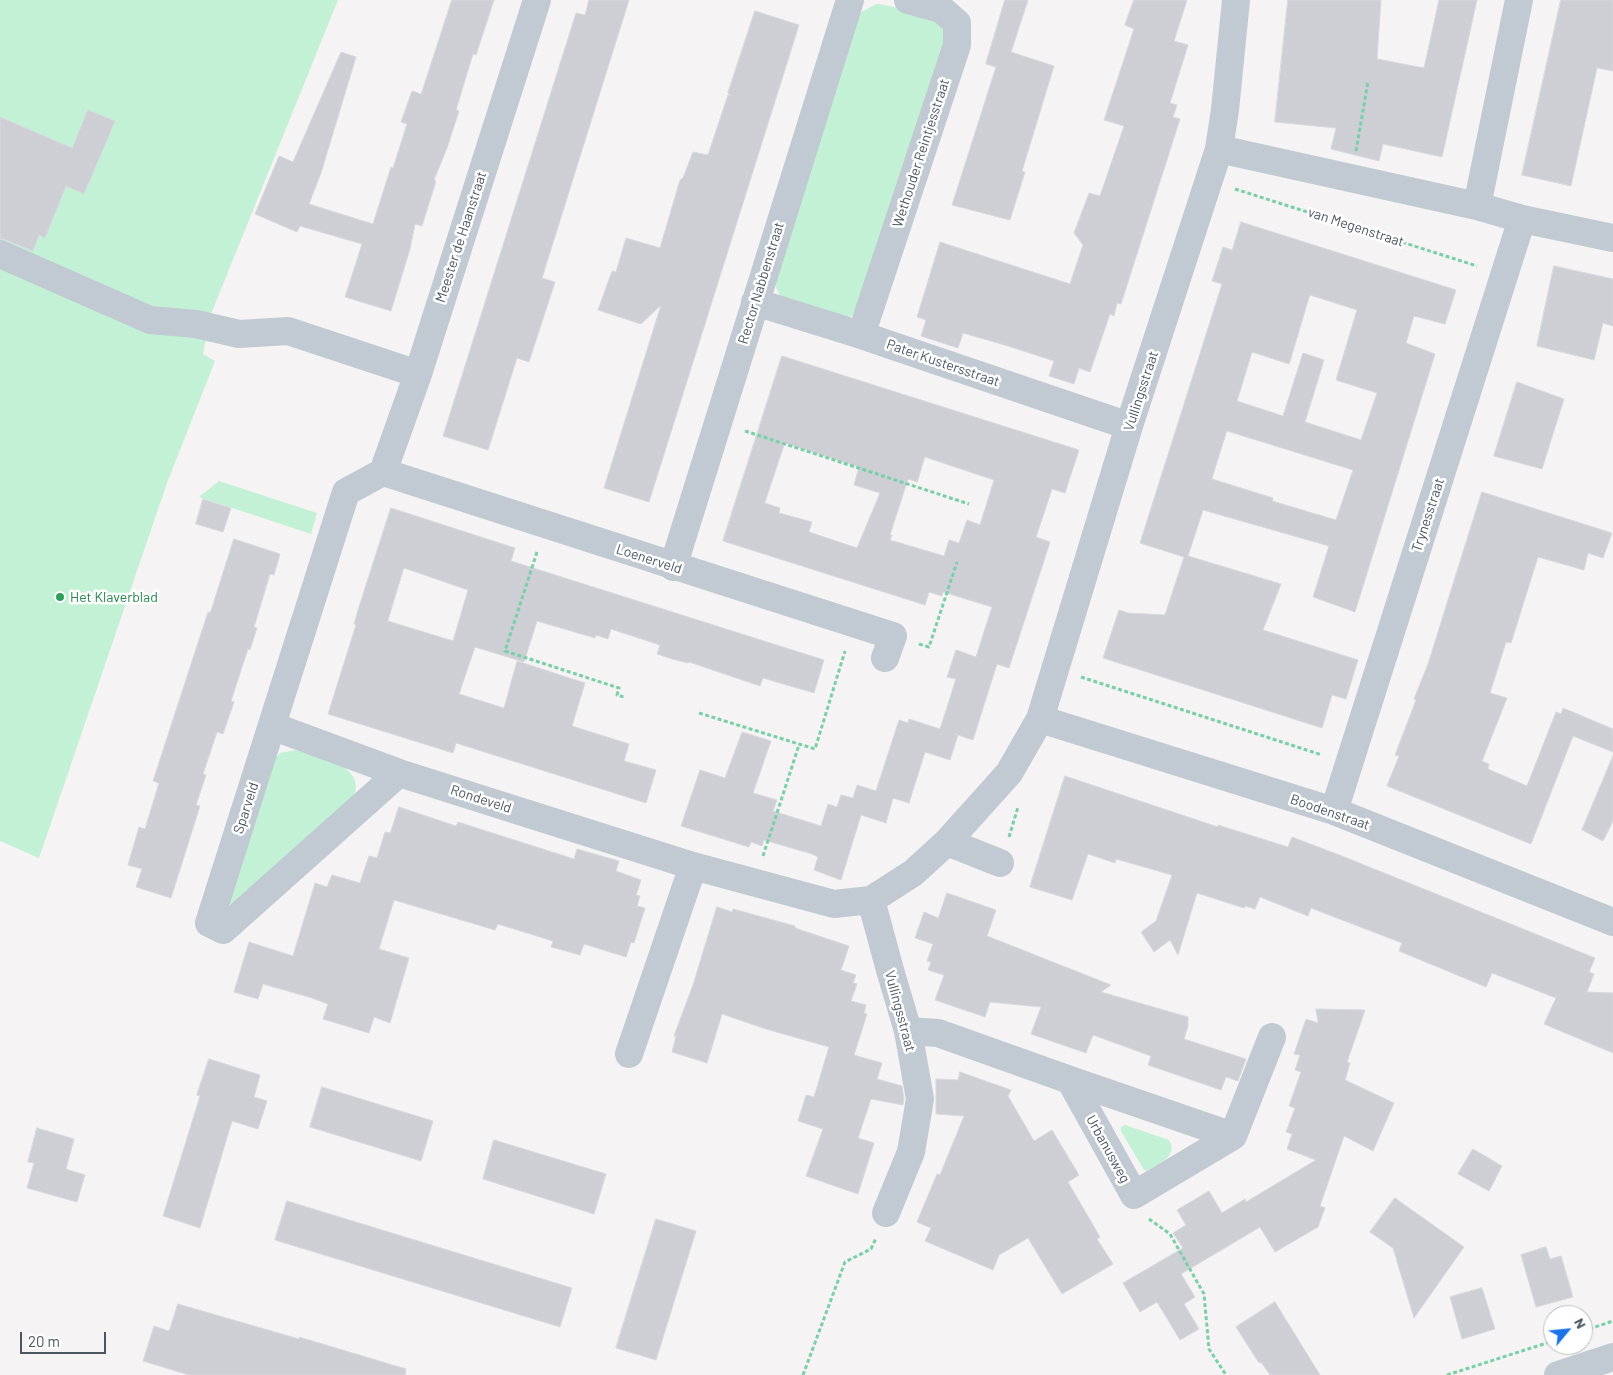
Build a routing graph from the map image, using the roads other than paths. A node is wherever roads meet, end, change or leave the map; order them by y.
1 (537, 0) edge
2 (850, 0) edge
3 (908, 0) edge
4 (1236, 0) edge
5 (1519, 0) edge
6 (1219, 148) junction
7 (1477, 206) junction
8 (1522, 219) junction
9 (1613, 238) edge
10 (0, 254) edge
11 (755, 302) junction
12 (861, 335) junction
13 (418, 374) junction
14 (1130, 426) junction
15 (383, 472) junction
16 (673, 567) junction
17 (889, 647) road end
18 (1040, 719) junction
19 (272, 726) junction
20 (399, 773) junction
21 (1334, 811) junction
22 (947, 842) junction
23 (1000, 863) road end
24 (693, 866) junction
25 (871, 900) junction
26 (1613, 922) edge
27 (908, 1031) junction
28 (1272, 1037) dead end
29 (629, 1054) dead end
30 (1070, 1080) junction
31 (1233, 1136) junction
32 (886, 1213) road end
33 (1613, 1357) edge
34 (1558, 1375) edge

1 - 13 street, Meester de Haanstraat
2 - 11 street, Rector Nabbenstraat
3 - 12 street, Wethouder Reintjesstraat
4 - 6 street, Vullingsstraat
5 - 7 street
6 - 7 street
6 - 14 street, Vullingsstraat
7 - 8 street
8 - 9 street
8 - 21 street, Trynesstraat
10 - 13 street
11 - 12 street, Pater Kustersstraat
11 - 16 street, Rector Nabbenstraat
12 - 14 street, Pater Kustersstraat
13 - 15 street, Meester de Haanstraat
14 - 18 street, Vullingsstraat
15 - 16 street, Loenerveld
15 - 19 street, Sparveld
16 - 17 street, Loenerveld
18 - 21 street, Boodenstraat
18 - 22 street, Vullingsstraat
19 - 20 street, Rondeveld
19 - 20 street, Sparveld
20 - 24 street, Rondeveld
21 - 26 street, Boodenstraat
22 - 23 street
22 - 25 street, Vullingsstraat
24 - 25 street, Rondeveld
24 - 29 street
25 - 27 street, Vullingsstraat
27 - 30 street
27 - 32 street, Vullingsstraat
28 - 31 street
30 - 31 street
30 - 31 street, Urbanusweg
33 - 34 street

